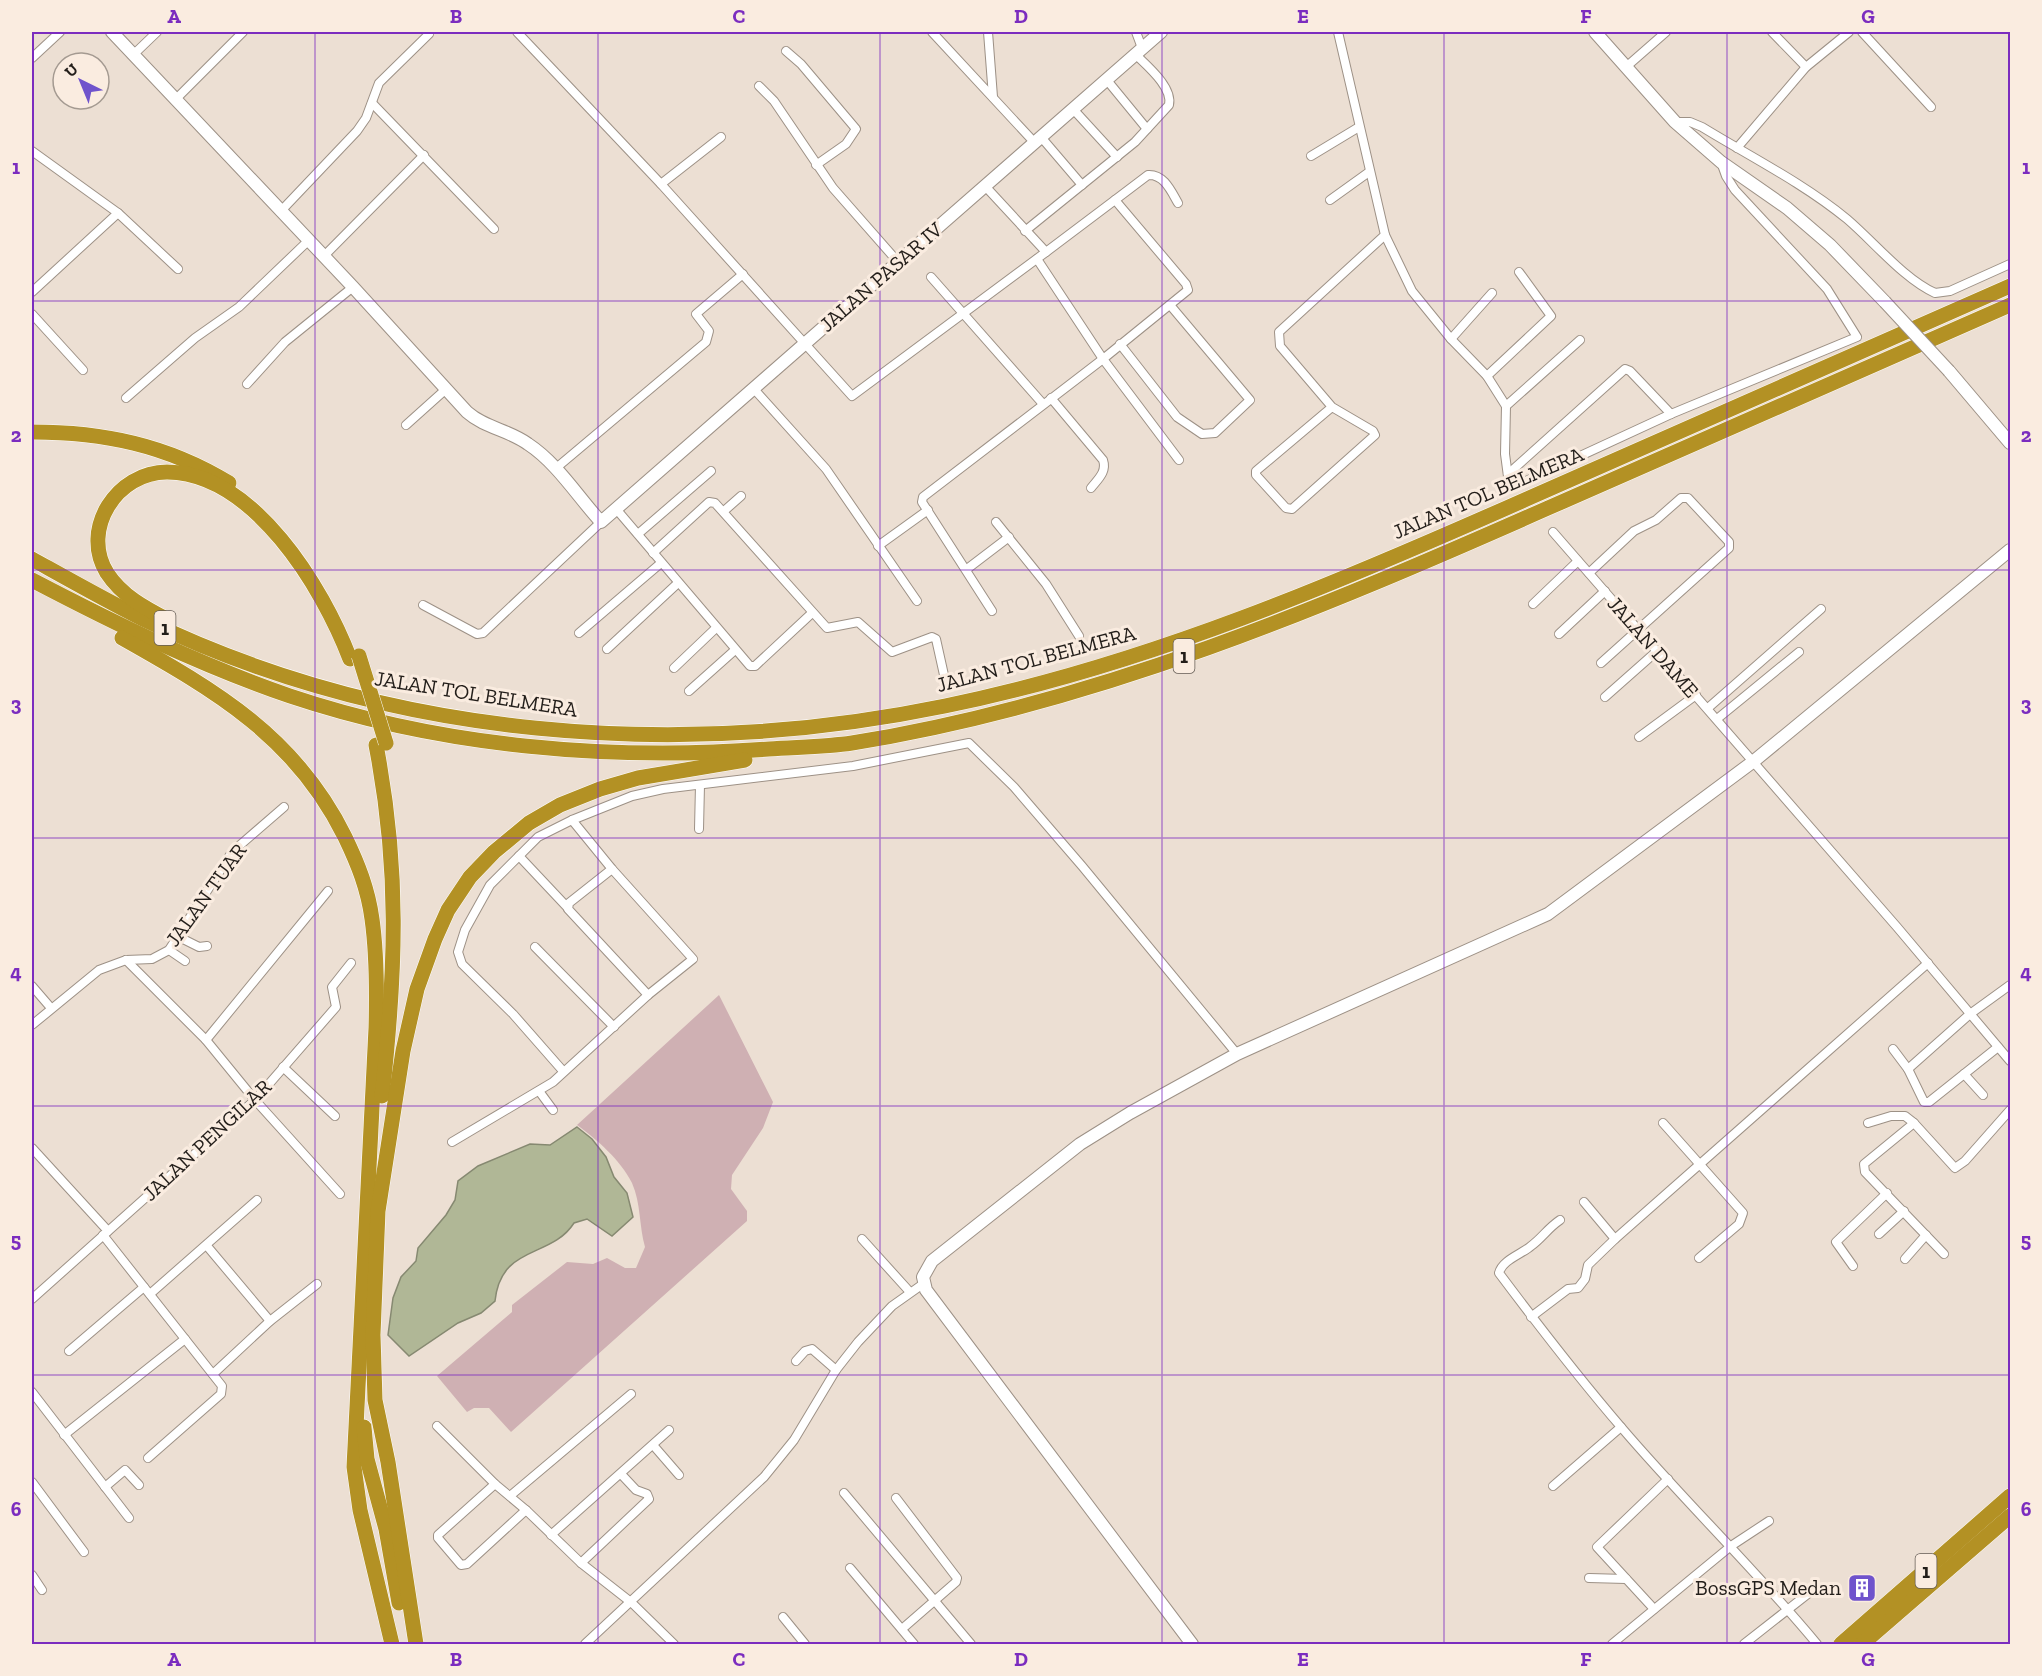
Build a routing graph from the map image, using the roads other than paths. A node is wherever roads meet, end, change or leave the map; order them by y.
1 (60, 32) edge
2 (112, 32) edge
3 (157, 32) edge
4 (243, 32) edge
5 (517, 32) edge
6 (932, 32) edge
7 (988, 32) edge
8 (1137, 32) edge
9 (1161, 32) edge
10 (1338, 32) edge
11 (1595, 32) edge
12 (1666, 32) edge
13 (1772, 32) edge
14 (1849, 32) edge
15 (1862, 32) edge
16 (429, 34) dead end
17 (786, 51) dead end
18 (1139, 51) junction
19 (133, 54) junction
20 (32, 58) edge
21 (1626, 67) junction
22 (1806, 67) junction
23 (1106, 79) junction
24 (759, 86) dead end
25 (993, 97) junction
26 (175, 100) junction
27 (372, 103) junction
28 (1931, 107) dead end
29 (1072, 109) junction
30 (1675, 122) junction
31 (1359, 128) junction
32 (1147, 129) junction
33 (721, 137) dead end
34 (1038, 140) junction
35 (1737, 148) junction
36 (32, 151) edge
37 (424, 155) junction
38 (1311, 156) dead end
39 (1117, 157) junction
40 (1721, 162) junction
41 (816, 165) junction
42 (1369, 172) junction
43 (661, 184) junction
44 (1082, 184) junction
45 (985, 186) junction
46 (1330, 200) dead end
47 (1115, 201) junction
48 (1179, 203) dead end
49 (280, 212) junction
50 (118, 213) junction
51 (494, 229) dead end
52 (1025, 231) junction
53 (1385, 235) junction
54 (308, 241) junction
55 (1046, 252) junction
56 (323, 257) junction
57 (1037, 259) junction
58 (898, 262) junction
59 (2010, 264) edge
60 (178, 269) dead end
61 (1519, 272) dead end
62 (742, 274) junction
63 (931, 277) dead end
64 (2010, 285) edge
65 (354, 287) junction
66 (32, 292) edge
67 (1492, 293) dead end
68 (1170, 305) junction
69 (2010, 305) edge
70 (32, 314) edge
71 (966, 314) junction
72 (1451, 339) junction
73 (1580, 340) dead end
74 (807, 342) junction
75 (1120, 344) junction
76 (1103, 359) junction
77 (83, 370) dead end
78 (1487, 376) junction
79 (247, 384) dead end
80 (754, 389) junction
81 (445, 390) junction
82 (126, 398) dead end
83 (1051, 398) junction
84 (1043, 404) junction
85 (1506, 406) junction
86 (1332, 407) junction
87 (1671, 414) junction
88 (406, 425) dead end
89 (32, 432) edge
90 (2010, 443) edge
91 (1179, 460) dead end
92 (555, 469) junction
93 (711, 471) dead end
94 (1508, 474) junction
95 (1091, 488) dead end
96 (741, 496) dead end
97 (617, 510) junction
98 (927, 510) junction
99 (724, 511) junction
100 (601, 522) junction
101 (996, 522) dead end
102 (1553, 532) dead end
103 (638, 534) junction
104 (1009, 537) junction
105 (878, 546) junction
106 (2010, 550) edge
107 (653, 553) junction
108 (32, 558) edge
109 (1578, 561) junction
110 (661, 563) junction
111 (967, 569) junction
112 (1589, 573) junction
113 (32, 580) edge
114 (678, 583) junction
115 (1605, 591) junction
116 (917, 601) dead end
117 (1533, 604) dead end
118 (423, 605) dead end
119 (1821, 609) dead end
120 (992, 611) dead end
121 (812, 613) junction
122 (716, 628) junction
123 (1639, 630) junction
124 (579, 633) dead end
125 (1559, 634) dead end
126 (1079, 636) dead end
127 (607, 649) dead end
128 (735, 650) junction
129 (1657, 651) junction
130 (1799, 652) dead end
131 (232, 656) junction
132 (355, 657) junction
133 (1601, 663) dead end
134 (674, 668) dead end
135 (944, 675) dead end
136 (689, 691) dead end
137 (1696, 694) junction
138 (1605, 697) dead end
139 (1707, 708) junction
140 (1717, 718) junction
141 (1640, 736) dead end
142 (381, 744) junction
143 (848, 744) junction
144 (1754, 761) junction
145 (700, 785) junction
146 (284, 807) dead end
147 (572, 820) junction
148 (699, 829) dead end
149 (519, 856) junction
150 (612, 869) junction
151 (328, 891) dead end
152 (567, 907) junction
153 (179, 937) junction
154 (207, 946) dead end
155 (535, 946) dead end
156 (169, 950) junction
157 (126, 960) junction
158 (185, 961) dead end
159 (351, 963) dead end
160 (1928, 963) junction
161 (2010, 985) edge
162 (32, 986) edge
163 (648, 995) junction
164 (51, 1008) junction
165 (1970, 1014) junction
166 (32, 1025) edge
167 (614, 1028) junction
168 (206, 1040) junction
169 (1998, 1047) junction
170 (1893, 1049) dead end
171 (1237, 1054) junction
172 (2010, 1061) edge
173 (283, 1067) junction
174 (1908, 1069) junction
175 (563, 1071) junction
176 (1964, 1074) junction
177 (539, 1091) junction
178 (1983, 1095) dead end
179 (255, 1100) junction
180 (553, 1110) dead end
181 (2010, 1110) edge
182 (335, 1116) dead end
183 (1663, 1123) dead end
184 (1868, 1123) dead end
185 (1914, 1124) junction
186 (452, 1142) dead end
187 (32, 1148) edge
188 (1700, 1164) junction
189 (1887, 1193) junction
190 (340, 1194) dead end
191 (257, 1200) dead end
192 (1584, 1202) dead end
193 (378, 1211) junction
194 (1904, 1212) junction
195 (1560, 1220) dead end
196 (106, 1233) junction
197 (1879, 1234) dead end
198 (1926, 1234) junction
199 (366, 1239) junction
200 (862, 1239) dead end
201 (1615, 1239) junction
202 (207, 1246) junction
203 (1944, 1254) dead end
204 (1699, 1258) dead end
205 (1905, 1259) dead end
206 (1853, 1266) dead end
207 (317, 1284) dead end
208 (923, 1284) junction
209 (144, 1287) junction
210 (909, 1292) junction
211 (150, 1294) junction
212 (32, 1299) edge
213 (1531, 1317) junction
214 (270, 1321) junction
215 (184, 1339) junction
216 (69, 1351) dead end
217 (796, 1361) dead end
218 (359, 1370) junction
219 (836, 1370) junction
220 (213, 1374) junction
221 (32, 1392) edge
222 (632, 1394) dead end
223 (437, 1426) dead end
224 (1621, 1427) junction
225 (669, 1430) dead end
226 (64, 1435) junction
227 (653, 1445) junction
228 (148, 1458) dead end
229 (621, 1474) junction
230 (679, 1475) dead end
231 (1668, 1479) junction
232 (32, 1482) edge
233 (495, 1484) junction
234 (139, 1485) dead end
235 (1552, 1486) dead end
236 (105, 1487) junction
237 (844, 1493) dead end
238 (510, 1496) junction
239 (2010, 1496) edge
240 (896, 1498) dead end
241 (526, 1510) junction
242 (2010, 1516) edge
243 (129, 1518) dead end
244 (1769, 1521) dead end
245 (551, 1535) junction
246 (1731, 1546) junction
247 (84, 1552) dead end
248 (581, 1563) junction
249 (850, 1568) dead end
250 (32, 1575) edge
251 (1589, 1578) dead end
252 (1626, 1579) junction
253 (1814, 1589) dead end
254 (42, 1590) dead end
255 (934, 1601) junction
256 (632, 1603) junction
257 (1787, 1608) junction
258 (1654, 1609) junction
259 (783, 1617) dead end
260 (902, 1629) junction
261 (392, 1644) edge
262 (406, 1644) edge
263 (416, 1644) edge
264 (585, 1644) edge
265 (674, 1644) edge
266 (805, 1644) edge
267 (914, 1644) edge
268 (970, 1644) edge
269 (1192, 1644) edge
270 (1612, 1644) edge
271 (1744, 1644) edge
272 (1817, 1644) edge
273 (1841, 1644) edge
274 (1862, 1644) edge

1 - 20 street
2 - 19 street
3 - 19 street
4 - 26 street
5 - 43 street
6 - 25 street
7 - 25 street
8 - 18 street
9 - 18 street, JALAN PASAR IV
10 - 31 street
11 - 21 street
12 - 21 street
13 - 22 street
14 - 22 street
15 - 28 street
16 - 27 street
17 - 41 street
18 - 23 street, JALAN PASAR IV
18 - 32 street
19 - 26 street
21 - 30 street
22 - 35 street
23 - 29 street, JALAN PASAR IV
23 - 32 street
24 - 41 street
25 - 34 street
26 - 49 street
27 - 37 street
27 - 49 street
29 - 34 street, JALAN PASAR IV
29 - 39 street
30 - 35 street
30 - 40 street
31 - 38 street
31 - 42 street
32 - 39 street
33 - 43 street
34 - 44 street
34 - 45 street, JALAN PASAR IV
35 - 59 street
36 - 50 street
37 - 51 street
37 - 56 street
39 - 44 street
40 - 87 street
40 - 90 street, bridge
41 - 58 street
42 - 46 street
42 - 53 street
43 - 62 street
44 - 52 street
45 - 52 street
45 - 58 street, JALAN PASAR IV
47 - 48 street
47 - 55 street
47 - 68 street
49 - 54 street
50 - 60 street
50 - 66 street
52 - 55 street
53 - 72 street
53 - 86 street
54 - 56 street
54 - 82 street
55 - 57 street
56 - 65 street
57 - 71 street
57 - 76 street
58 - 74 street, JALAN PASAR IV
61 - 78 street
62 - 74 street
62 - 92 street
63 - 71 street
64 - 131 highway, JALAN TOL BELMERA / 1
65 - 79 street
65 - 81 street
67 - 72 street
68 - 75 street
68 - 75 street
69 - 143 highway, JALAN TOL BELMERA / 1
70 - 77 street
71 - 74 street
71 - 84 street
72 - 78 street
73 - 85 street
74 - 80 street, JALAN PASAR IV
75 - 76 street
76 - 83 street
76 - 91 street
78 - 85 street
80 - 97 street, JALAN PASAR IV
80 - 105 street
81 - 88 street
81 - 92 street
83 - 84 street
83 - 95 street
84 - 98 street
85 - 94 street
86 - 86 street
87 - 94 street
87 - 94 street
89 - 132 highway
92 - 100 street
93 - 103 street
96 - 99 street
97 - 100 street, JALAN PASAR IV
97 - 103 street
98 - 105 street
98 - 111 street
99 - 107 street
99 - 121 street
100 - 118 street
101 - 104 street
102 - 109 street, JALAN DAME
103 - 107 street
104 - 111 street
104 - 126 street
105 - 116 street
106 - 144 street
107 - 110 street
108 - 131 highway, JALAN TOL BELMERA / 1
109 - 112 street, JALAN DAME
109 - 117 street
110 - 114 street
110 - 124 street
111 - 120 street
112 - 115 street, JALAN DAME
112 - 123 street
113 - 143 highway, JALAN TOL BELMERA / 1
113 - 199 highway
114 - 122 street
114 - 127 street
115 - 123 street, JALAN DAME
115 - 125 street
119 - 139 street
121 - 128 street
121 - 135 street
122 - 128 street
122 - 134 street
123 - 129 street, JALAN DAME
123 - 133 street
128 - 136 street
129 - 137 street, JALAN DAME
129 - 138 street
130 - 140 street
131 - 132 highway
132 - 142 highway
137 - 139 street, JALAN DAME
137 - 141 street
139 - 140 street, JALAN DAME
140 - 144 street, JALAN DAME
142 - 193 highway
142 - 199 highway
143 - 193 highway
144 - 160 street, JALAN DAME
144 - 171 street
145 - 147 street
145 - 148 street
145 - 171 street
146 - 153 street, JALAN TUAR
147 - 149 street
147 - 150 street
149 - 152 street
149 - 175 street
150 - 152 street
150 - 163 street
151 - 168 street
152 - 163 street
153 - 154 street
153 - 156 street, JALAN TUAR
155 - 167 street
156 - 157 street, JALAN TUAR
156 - 158 street
157 - 164 street, JALAN TUAR
157 - 168 street
159 - 173 street, JALAN PENGILAR
160 - 165 street, JALAN DAME
160 - 188 street
161 - 165 street
162 - 164 street
163 - 167 street
164 - 166 street, JALAN TUAR
165 - 169 street, JALAN DAME
165 - 174 street
167 - 175 street
168 - 179 street
169 - 172 street, JALAN DAME
169 - 176 street
170 - 174 street
171 - 208 street
173 - 179 street, JALAN PENGILAR
173 - 182 street
174 - 176 street
175 - 177 street
176 - 178 street
177 - 180 street
177 - 186 street
179 - 190 street
179 - 196 street, JALAN PENGILAR
181 - 185 street
183 - 188 street
184 - 185 street
185 - 189 street
187 - 196 street
188 - 201 street
188 - 204 street
189 - 194 street
189 - 206 street
191 - 202 street
192 - 201 street
193 - 263 highway
194 - 197 street
194 - 198 street
195 - 213 street
196 - 209 street
196 - 212 street, JALAN PENGILAR
198 - 203 street
198 - 205 street
199 - 218 highway
200 - 210 street
201 - 213 street
202 - 211 street
202 - 214 street
207 - 214 street
208 - 210 street
208 - 269 street
209 - 211 street
209 - 216 street
210 - 219 street
211 - 215 street
213 - 224 street
214 - 220 street
215 - 220 street
215 - 226 street
217 - 219 street
218 - 261 highway
218 - 262 highway
219 - 256 street
220 - 228 street
221 - 226 street
222 - 238 street
223 - 233 street
224 - 231 street
224 - 235 street
225 - 227 street
226 - 236 street
227 - 229 street
227 - 230 street
229 - 245 street
229 - 248 street
231 - 246 street
231 - 252 street
232 - 247 street
233 - 238 street
233 - 241 street
234 - 236 street
236 - 243 street
237 - 255 street
238 - 241 street
239 - 273 highway, 1
240 - 255 street
241 - 245 street
242 - 274 highway, 1
244 - 246 street
245 - 248 street
246 - 257 street
246 - 258 street
248 - 256 street
249 - 260 street
250 - 254 street
251 - 252 street
252 - 258 street
253 - 257 street
255 - 260 street
255 - 268 street
256 - 264 street
256 - 265 street
257 - 271 street
257 - 272 street
258 - 270 street
259 - 266 street
260 - 267 street

